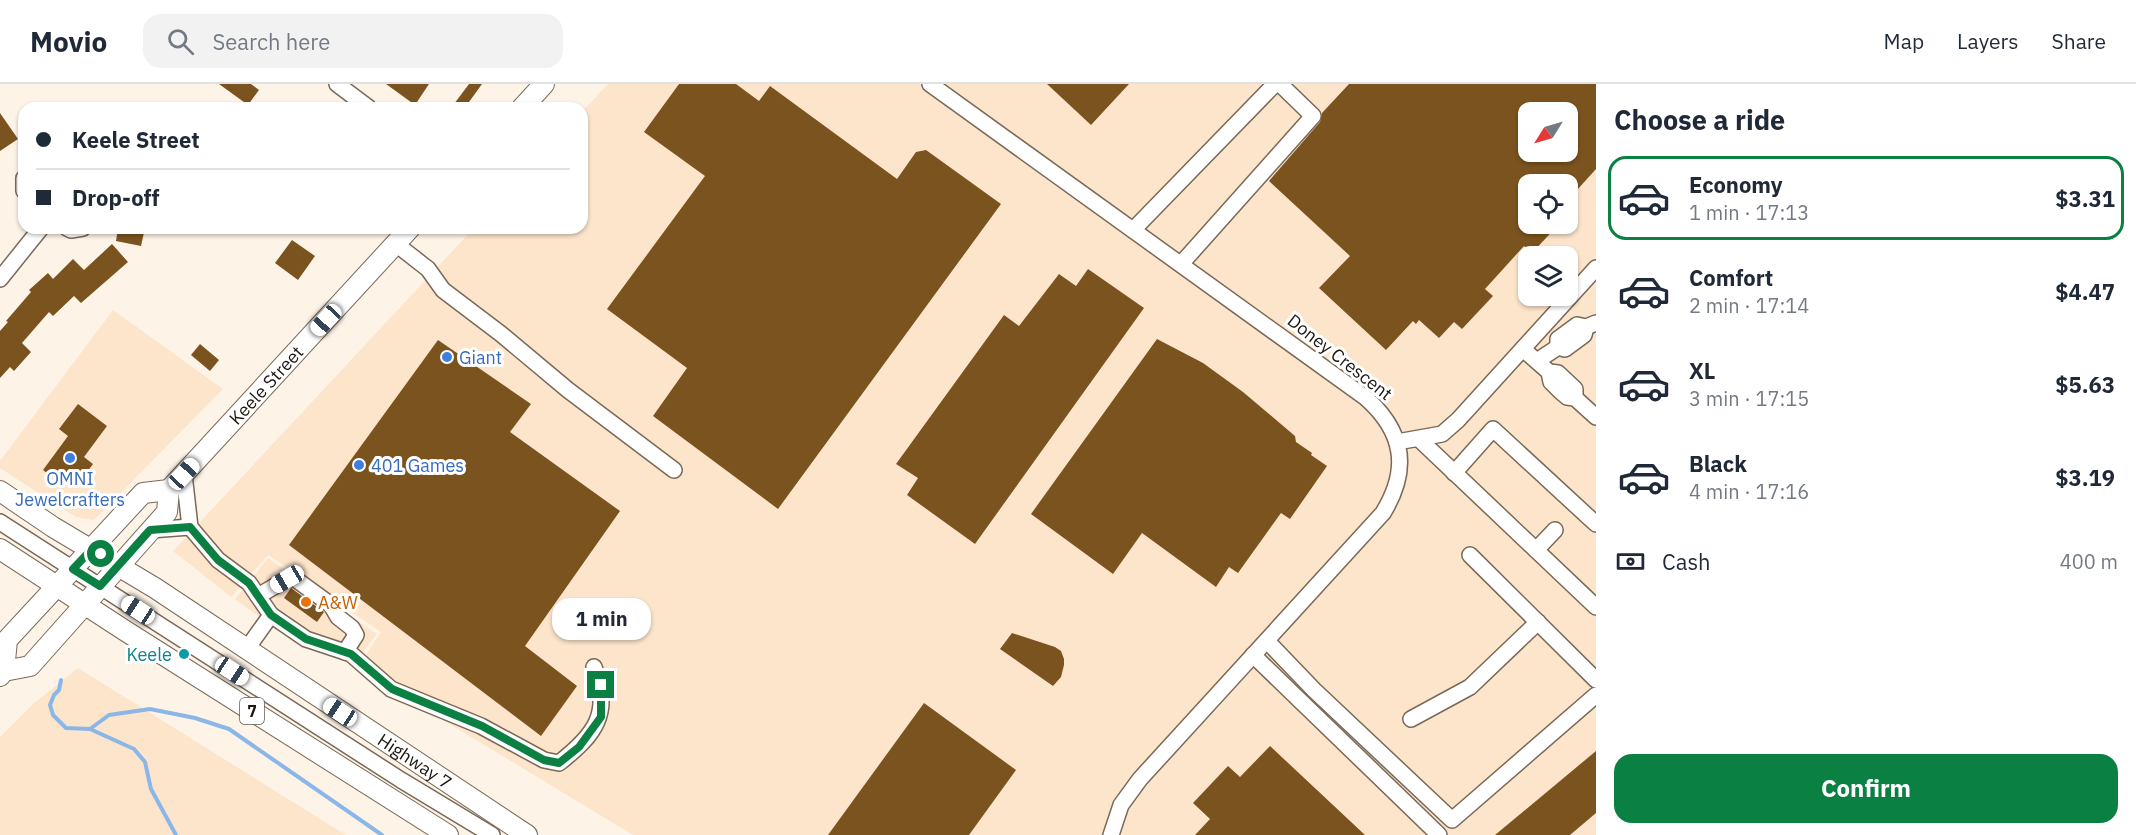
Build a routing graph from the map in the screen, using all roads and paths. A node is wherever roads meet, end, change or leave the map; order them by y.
1 (336, 84) edge
2 (544, 84) edge
3 (930, 84) edge
4 (1275, 84) edge
5 (1280, 84) edge
6 (361, 102) edge
7 (528, 102) edge
8 (1133, 230) junction
9 (36, 234) edge
10 (405, 234) edge
11 (396, 244) junction
12 (1181, 264) junction
13 (1596, 268) edge
14 (0, 279) edge
15 (1591, 325) edge
16 (1523, 349) junction
17 (1537, 361) junction
18 (1596, 417) edge
19 (1419, 439) junction
20 (1397, 442) junction
21 (674, 470) dead end
22 (1454, 473) junction
23 (184, 474) junction
24 (169, 490) junction
25 (0, 491) edge
26 (0, 522) edge
27 (1596, 524) edge
28 (190, 527) junction
29 (150, 530) junction
30 (1555, 530) dead end
31 (0, 549) edge
32 (92, 549) junction
33 (1536, 550) junction
34 (1470, 555) dead end
35 (118, 566) junction
36 (73, 569) junction
37 (57, 585) junction
38 (100, 586) junction
39 (258, 596) junction
40 (84, 604) junction
41 (1596, 607) edge
42 (271, 615) junction
43 (1538, 622) junction
44 (1267, 641) junction
45 (246, 650) junction
46 (345, 652) junction
47 (1253, 655) junction
48 (594, 667) dead end
49 (2, 674) edge
50 (1596, 680) edge
51 (1596, 695) edge
52 (1412, 719) dead end
53 (448, 835) edge
54 (492, 835) edge
55 (527, 835) edge
56 (1111, 835) edge
57 (1439, 835) edge

1 - 6 street
2 - 7 main road
3 - 8 street, Doney Crescent
4 - 8 street
5 - 12 street
8 - 12 street, Doney Crescent
9 - 14 street
10 - 11 main road, Keele Street
11 - 21 street
11 - 23 main road, Keele Street
12 - 20 street, Doney Crescent
13 - 16 street
15 - 17 street
16 - 17 street
16 - 19 street
17 - 18 street
19 - 20 street
19 - 22 street
20 - 44 street, Doney Crescent
22 - 27 street
22 - 33 street
23 - 24 main road, Keele Street
23 - 28 street
24 - 29 main road, Keele Street
24 - 32 main road, Keele Street
25 - 32 main road, Highway 7
26 - 36 street
28 - 29 street
28 - 39 street
29 - 35 main road, Keele Street
30 - 33 street
31 - 37 main road, 7
32 - 35 main road, Highway 7
32 - 36 main road, Keele Street
33 - 41 street
34 - 43 street
35 - 38 main road, Keele Street
35 - 45 main road, Highway 7
36 - 37 main road, Keele Street
36 - 38 street
37 - 40 main road, 7
37 - 49 main road, Keele Street
38 - 40 main road, Keele Street
38 - 54 street
39 - 42 street
39 - 46 street
40 - 49 main road, Keele Street
40 - 53 main road, 7
42 - 45 street
42 - 46 street
43 - 50 street
43 - 52 street
44 - 47 street, Doney Crescent
44 - 51 street
45 - 55 main road, Highway 7
46 - 48 street
47 - 56 street, Doney Crescent
47 - 57 street

